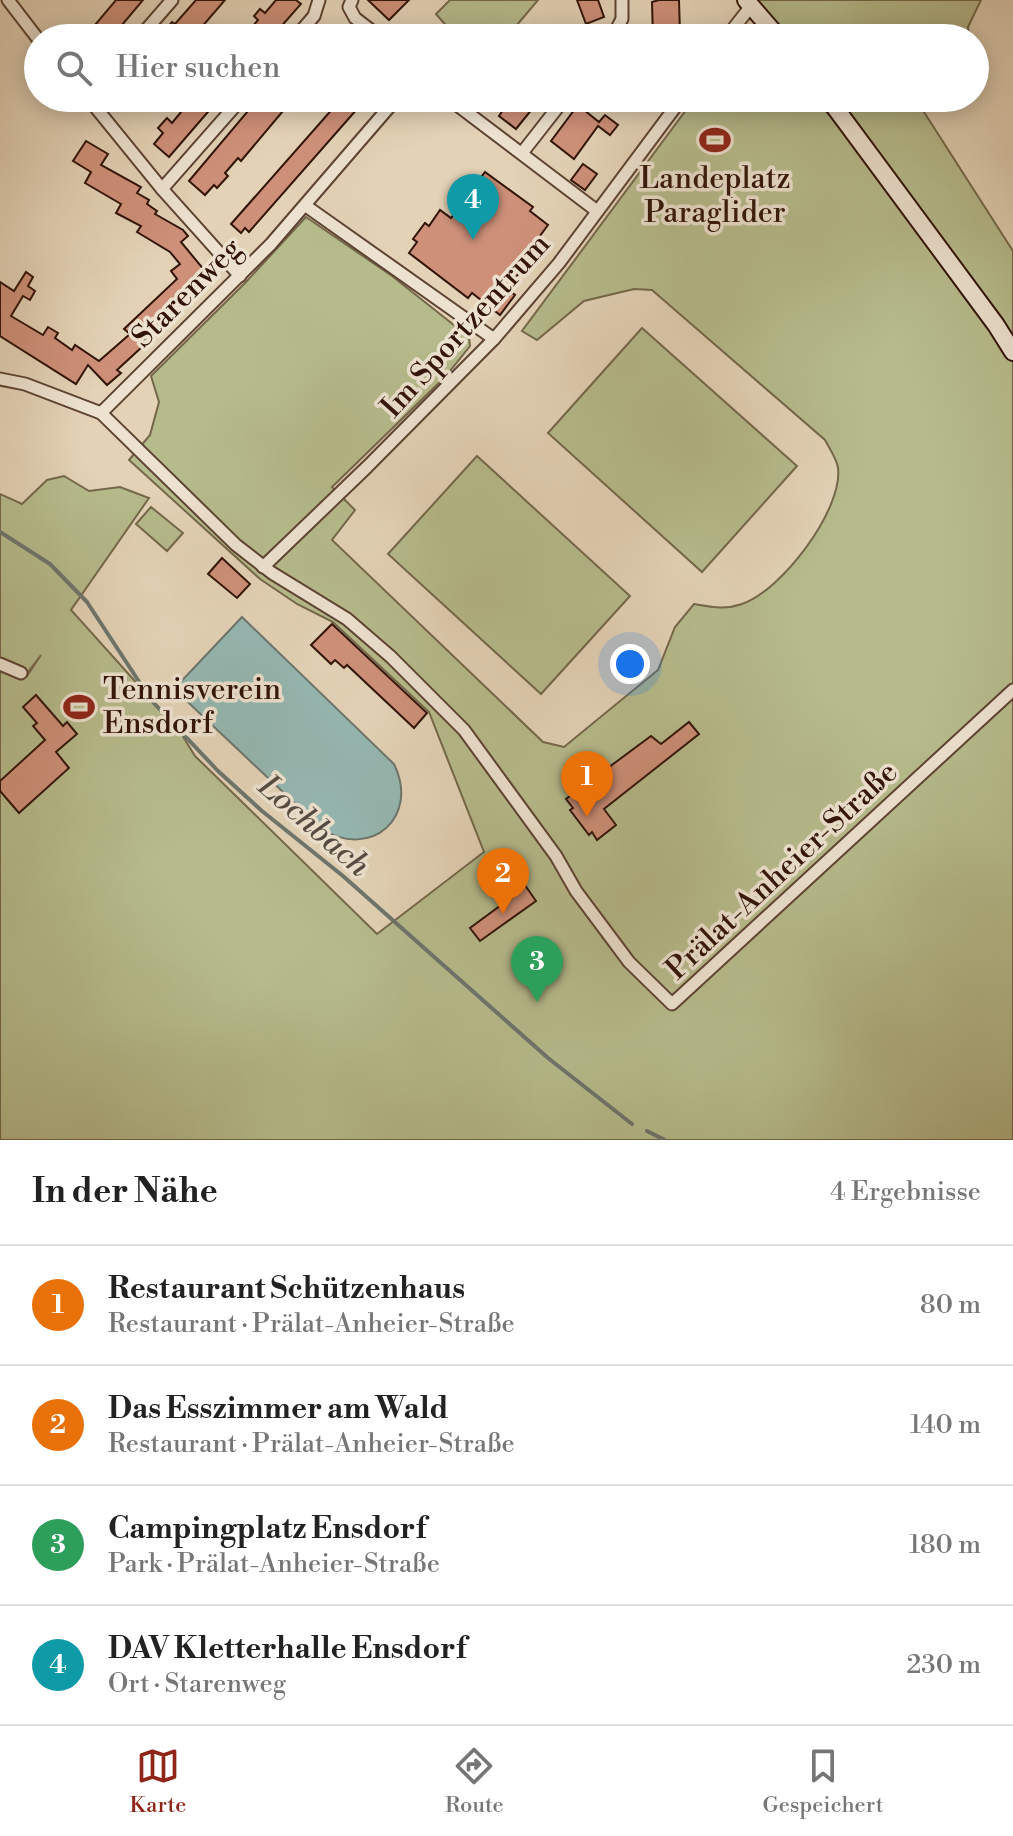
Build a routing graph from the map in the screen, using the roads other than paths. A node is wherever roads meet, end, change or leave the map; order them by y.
1 (8, 0) edge
2 (172, 0) edge
3 (352, 0) edge
4 (622, 0) edge
5 (749, 3) edge
6 (318, 4) edge
7 (26, 24) edge
8 (151, 24) edge
9 (304, 24) edge
10 (363, 24) edge
11 (619, 24) edge
12 (735, 24) edge
13 (767, 24) edge
14 (99, 112) edge
15 (230, 112) edge
16 (385, 112) edge
17 (467, 112) edge
18 (554, 112) edge
19 (671, 112) edge
20 (839, 112) edge
21 (522, 153) junction
22 (162, 189) junction
23 (306, 206) junction
24 (597, 211) junction
25 (240, 276) junction
26 (494, 339) junction
27 (1013, 352) edge
28 (0, 379) edge
29 (101, 413) junction
30 (263, 567) junction
31 (0, 664) edge
32 (21, 673) dead end
33 (1013, 690) edge

1 - 7 street
2 - 8 street
3 - 10 street
4 - 11 street
5 - 12 street
5 - 13 street
6 - 9 street
14 - 22 street
15 - 22 street
16 - 23 street, Starenweg
17 - 21 street
18 - 21 street
19 - 24 street, Im Sportzentrum
20 - 27 street
21 - 24 street
22 - 25 street
23 - 25 street, Starenweg
23 - 26 street
24 - 26 street, Im Sportzentrum
25 - 29 street, Starenweg
26 - 30 street, Im Sportzentrum
28 - 29 street, Prälat-Anheier-Straße
29 - 30 street, Prälat-Anheier-Straße
30 - 33 street, Prälat-Anheier-Straße
31 - 32 street

